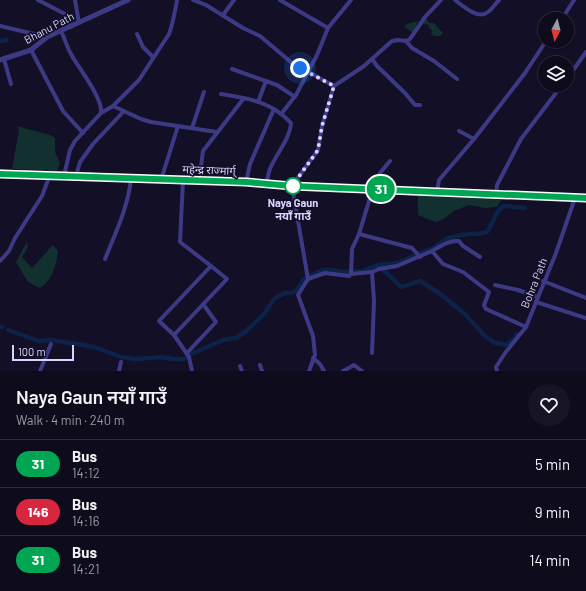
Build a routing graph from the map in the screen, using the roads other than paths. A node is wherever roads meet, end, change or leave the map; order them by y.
1 (38, 0) edge
2 (75, 0) edge
3 (128, 0) edge
4 (177, 0) edge
5 (193, 0) edge
6 (234, 0) edge
7 (280, 0) edge
8 (351, 0) edge
9 (441, 0) edge
10 (454, 0) edge
11 (499, 0) edge
12 (574, 0) edge
13 (566, 12) edge
14 (223, 15) junction
15 (79, 23) junction
16 (0, 26) edge
17 (71, 27) junction
18 (328, 28) junction
19 (61, 31) junction
20 (137, 34) dead end
21 (47, 37) junction
22 (406, 41) junction
23 (541, 48) edge
24 (31, 50) junction
25 (586, 52) edge
26 (153, 57) junction
27 (2, 59) edge
28 (372, 59) junction
29 (574, 68) edge
30 (232, 69) dead end
31 (308, 72) junction
32 (457, 79) dead end
33 (266, 81) junction
34 (11, 84) dead end
35 (334, 86) junction
36 (204, 92) dead end
37 (557, 92) edge
38 (221, 94) dead end
39 (295, 97) junction
40 (244, 98) junction
41 (258, 102) junction
42 (420, 105) dead end
43 (113, 106) junction
44 (274, 109) junction
45 (124, 111) junction
46 (101, 113) junction
47 (282, 113) junction
48 (178, 126) junction
49 (192, 128) junction
50 (459, 131) dead end
51 (217, 132) junction
52 (83, 133) junction
53 (474, 140) junction
54 (390, 161) dead end
55 (0, 174) edge
56 (50, 176) junction
57 (64, 176) junction
58 (76, 176) junction
59 (131, 179) junction
60 (161, 180) junction
61 (183, 180) junction
62 (199, 181) junction
63 (246, 182) junction
64 (266, 184) junction
65 (292, 186) junction
66 (373, 188) junction
67 (437, 192) junction
68 (496, 195) junction
69 (575, 198) junction
70 (586, 198) edge
71 (359, 234) junction
72 (432, 251) junction
73 (420, 257) junction
74 (480, 257) dead end
75 (105, 259) dead end
76 (0, 261) edge
77 (211, 266) junction
78 (372, 272) junction
79 (351, 274) junction
80 (308, 279) junction
81 (543, 281) junction
82 (495, 285) dead end
83 (538, 297) junction
84 (586, 298) edge
85 (536, 302) junction
86 (203, 304) junction
87 (586, 318) edge
88 (526, 327) junction
89 (174, 335) junction
90 (50, 344) dead end
91 (372, 353) dead end
92 (188, 355) junction
93 (313, 358) junction
94 (121, 362) dead end
95 (260, 365) dead end
96 (240, 366) dead end
97 (496, 369) edge
98 (40, 371) edge
99 (118, 371) edge
100 (192, 371) edge
101 (242, 371) edge
102 (262, 371) edge
103 (309, 371) edge
104 (324, 371) edge
105 (343, 371) edge
106 (362, 371) edge

1 - 17 street
2 - 15 street
3 - 15 street, Bhanu Path
4 - 26 street
5 - 14 street
6 - 14 street
7 - 18 street
8 - 18 street
9 - 22 street
10 - 11 street
12 - 13 street
14 - 31 street
15 - 17 street, Bhanu Path
16 - 21 street
17 - 19 street, Bhanu Path
18 - 31 street
19 - 21 street, Bhanu Path
19 - 46 street
20 - 26 street
21 - 24 street, Bhanu Path
22 - 28 street
22 - 32 street
23 - 53 street
24 - 27 street, Bhanu Path
24 - 52 street
25 - 29 street
26 - 43 street
27 - 34 street
28 - 35 street
28 - 42 street
30 - 33 street
31 - 35 street
31 - 39 street
33 - 39 street
33 - 41 street
35 - 65 street
36 - 49 street
37 - 68 street
38 - 40 street
39 - 47 street
40 - 41 street
40 - 51 street
41 - 44 street
43 - 45 street
43 - 46 street
44 - 47 street
44 - 63 street
45 - 48 street
45 - 58 street
46 - 52 street
47 - 64 street
48 - 49 street
48 - 60 street
49 - 51 street
50 - 53 street
51 - 62 street
52 - 57 street
53 - 67 street
54 - 66 street
55 - 56 highway, महेन्द्र राज्मार्ग्
56 - 57 highway, महेन्द्र राज्मार्ग्
56 - 76 street
57 - 58 highway, महेन्द्र राज्मार्ग्
58 - 59 highway, महेन्द्र राज्मार्ग्
59 - 60 highway, महेन्द्र राज्मार्ग्
59 - 75 street
60 - 61 highway, महेन्द्र राज्मार्ग्
61 - 62 highway, महेन्द्र राज्मार्ग्
61 - 77 street
62 - 63 highway, महेन्द्र राज्मार्ग्
63 - 64 highway, महेन्द्र राज्मार्ग्
64 - 65 highway, महेन्द्र राज्मार्ग्
65 - 66 highway, महेन्द्र राज्मार्ग्
65 - 80 street
66 - 67 highway, महेन्द्र राज्मार्ग्
66 - 71 street
67 - 68 highway, महेन्द्र राज्मार्ग्
68 - 69 highway, महेन्द्र राज्मार्ग्
69 - 70 highway, महेन्द्र राज्मार्ग्
69 - 81 street, Bohra Path
71 - 73 street
71 - 79 street
72 - 73 street
72 - 74 street
72 - 88 street
73 - 78 street
77 - 86 street
77 - 89 street
78 - 79 street
78 - 91 street
79 - 80 street
80 - 93 street
81 - 83 street, Bohra Path
81 - 84 street
82 - 83 street
83 - 85 street, Bohra Path
85 - 87 street
85 - 88 street, Bohra Path
86 - 89 street
86 - 92 street
88 - 97 street, Bohra Path
89 - 92 street
90 - 98 street
92 - 100 street
93 - 103 street
93 - 104 street
94 - 99 street
95 - 102 street
96 - 101 street
105 - 106 street

